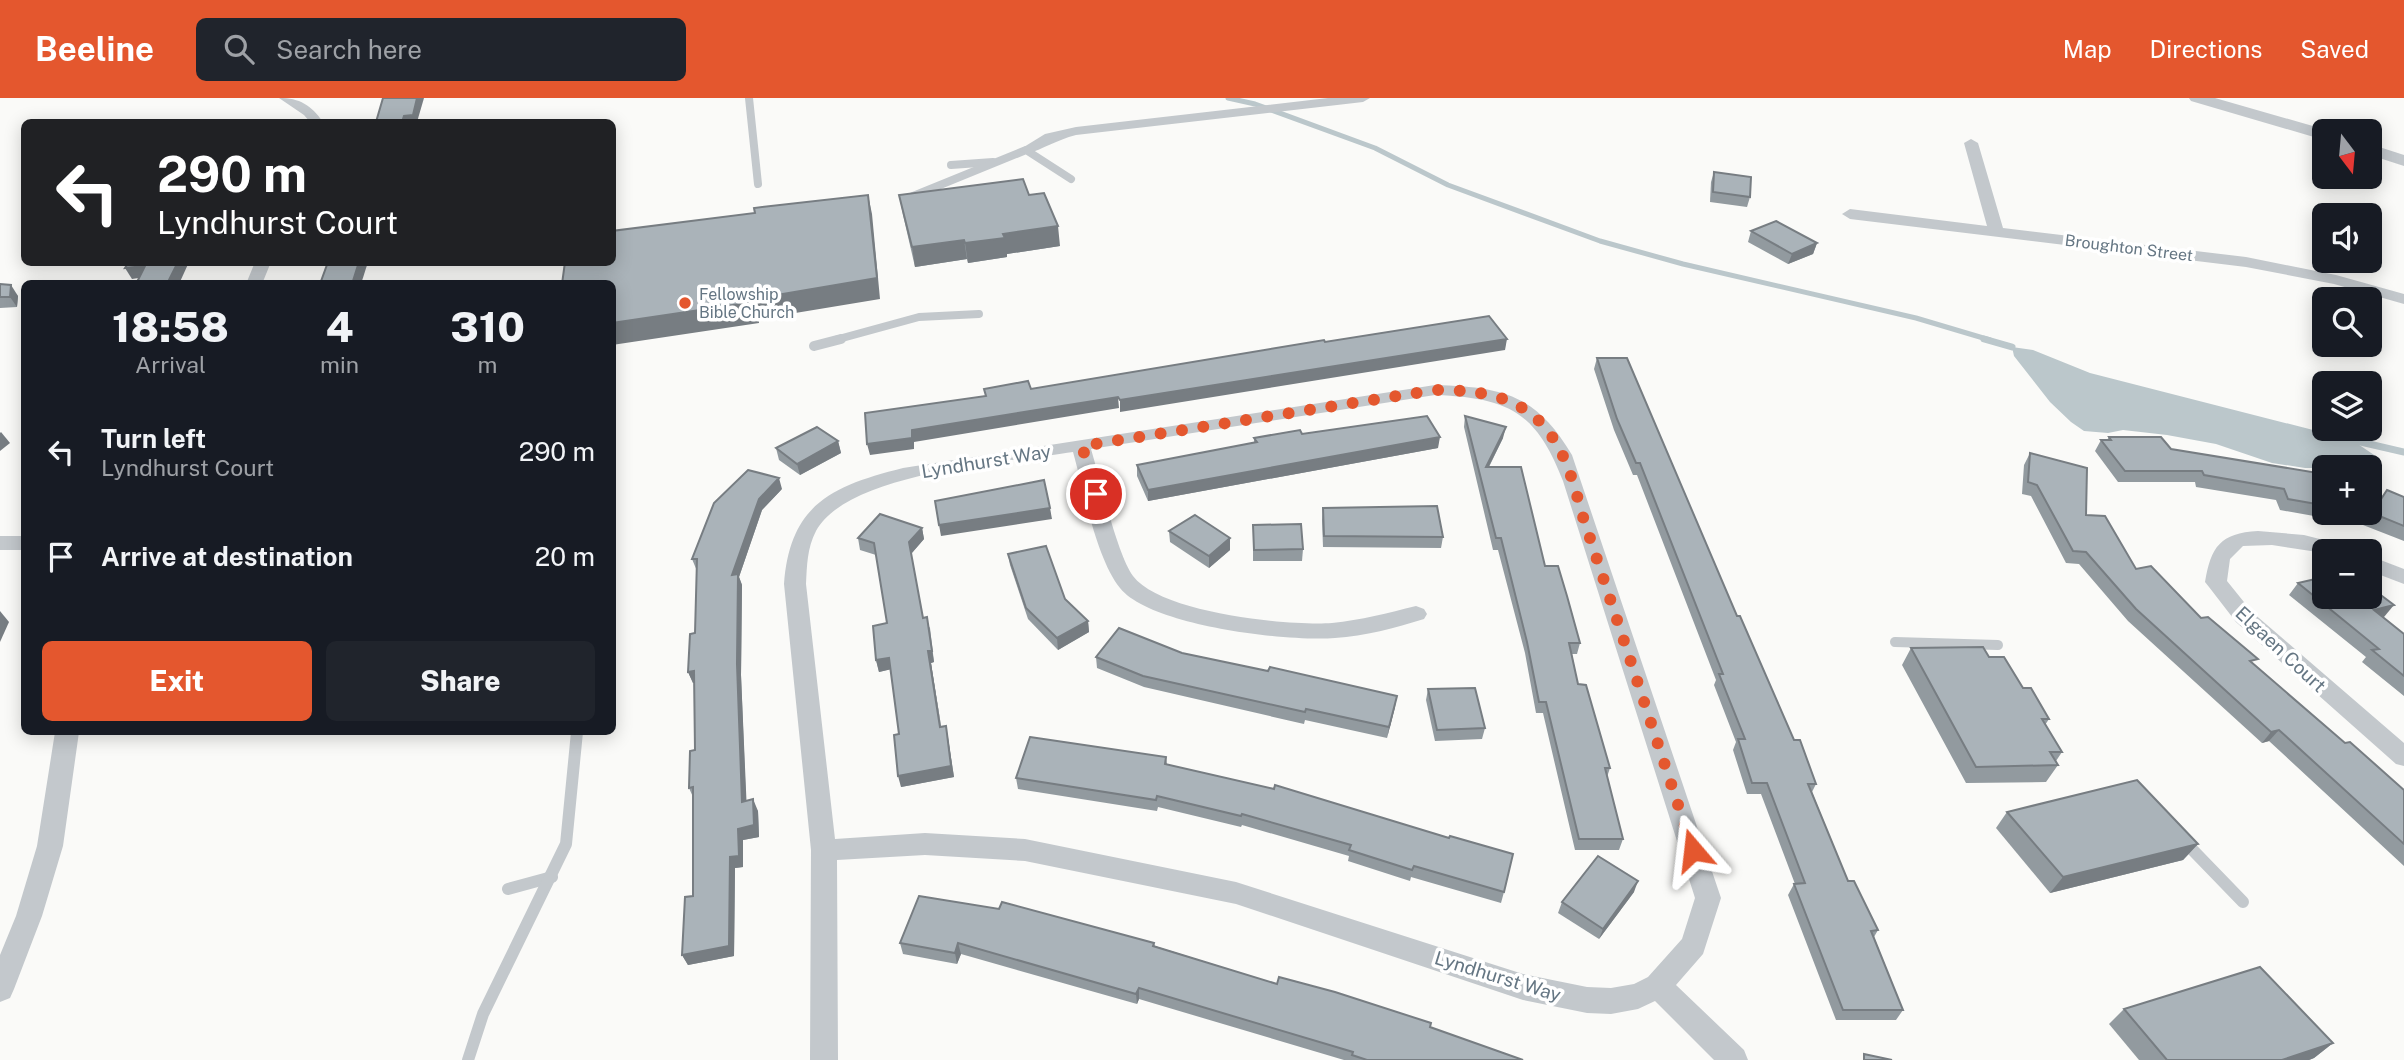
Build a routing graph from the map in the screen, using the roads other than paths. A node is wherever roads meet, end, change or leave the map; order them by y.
1 (286, 98) edge
2 (749, 98) edge
3 (1363, 98) edge
4 (2197, 98) edge
5 (314, 119) edge
6 (2312, 132) edge
7 (1971, 143) dead end
8 (1026, 150) junction
9 (2382, 153) edge
10 (2404, 160) edge
11 (998, 162) junction
12 (951, 165) dead end
13 (1071, 179) dead end
14 (758, 184) dead end
15 (906, 198) edge
16 (1850, 214) dead end
17 (1996, 230) junction
18 (2404, 299) edge
19 (979, 314) dead end
20 (814, 346) dead end
21 (1082, 446) junction
22 (0, 543) edge
23 (21, 543) edge
24 (2312, 543) edge
25 (2382, 568) edge
26 (2404, 577) edge
27 (1416, 614) dead end
28 (1895, 642) dead end
29 (1998, 645) dead end
30 (68, 735) edge
31 (577, 735) edge
32 (2404, 757) edge
33 (2176, 833) edge
34 (824, 850) junction
35 (552, 877) junction
36 (508, 889) dead end
37 (2243, 902) dead end
38 (1658, 986) junction
39 (0, 989) edge
40 (468, 1060) edge
41 (824, 1060) edge
42 (1734, 1060) edge

1 - 5 street
2 - 14 lane
3 - 8 street
4 - 6 street
7 - 17 street
8 - 11 lane
8 - 13 lane
9 - 10 street
11 - 12 lane
11 - 15 lane
16 - 17 street, Broughton Street
17 - 18 street, Broughton Street
19 - 20 lane
21 - 27 street
21 - 34 street, Lyndhurst Way
21 - 38 street, Lyndhurst Way
22 - 23 street
24 - 32 street, Elgaen Court
25 - 26 street
28 - 29 lane
30 - 39 street
31 - 35 lane
33 - 37 lane
34 - 38 street, Lyndhurst Way
34 - 41 street, Lyndhurst Way
35 - 36 lane
35 - 40 lane
38 - 42 street

